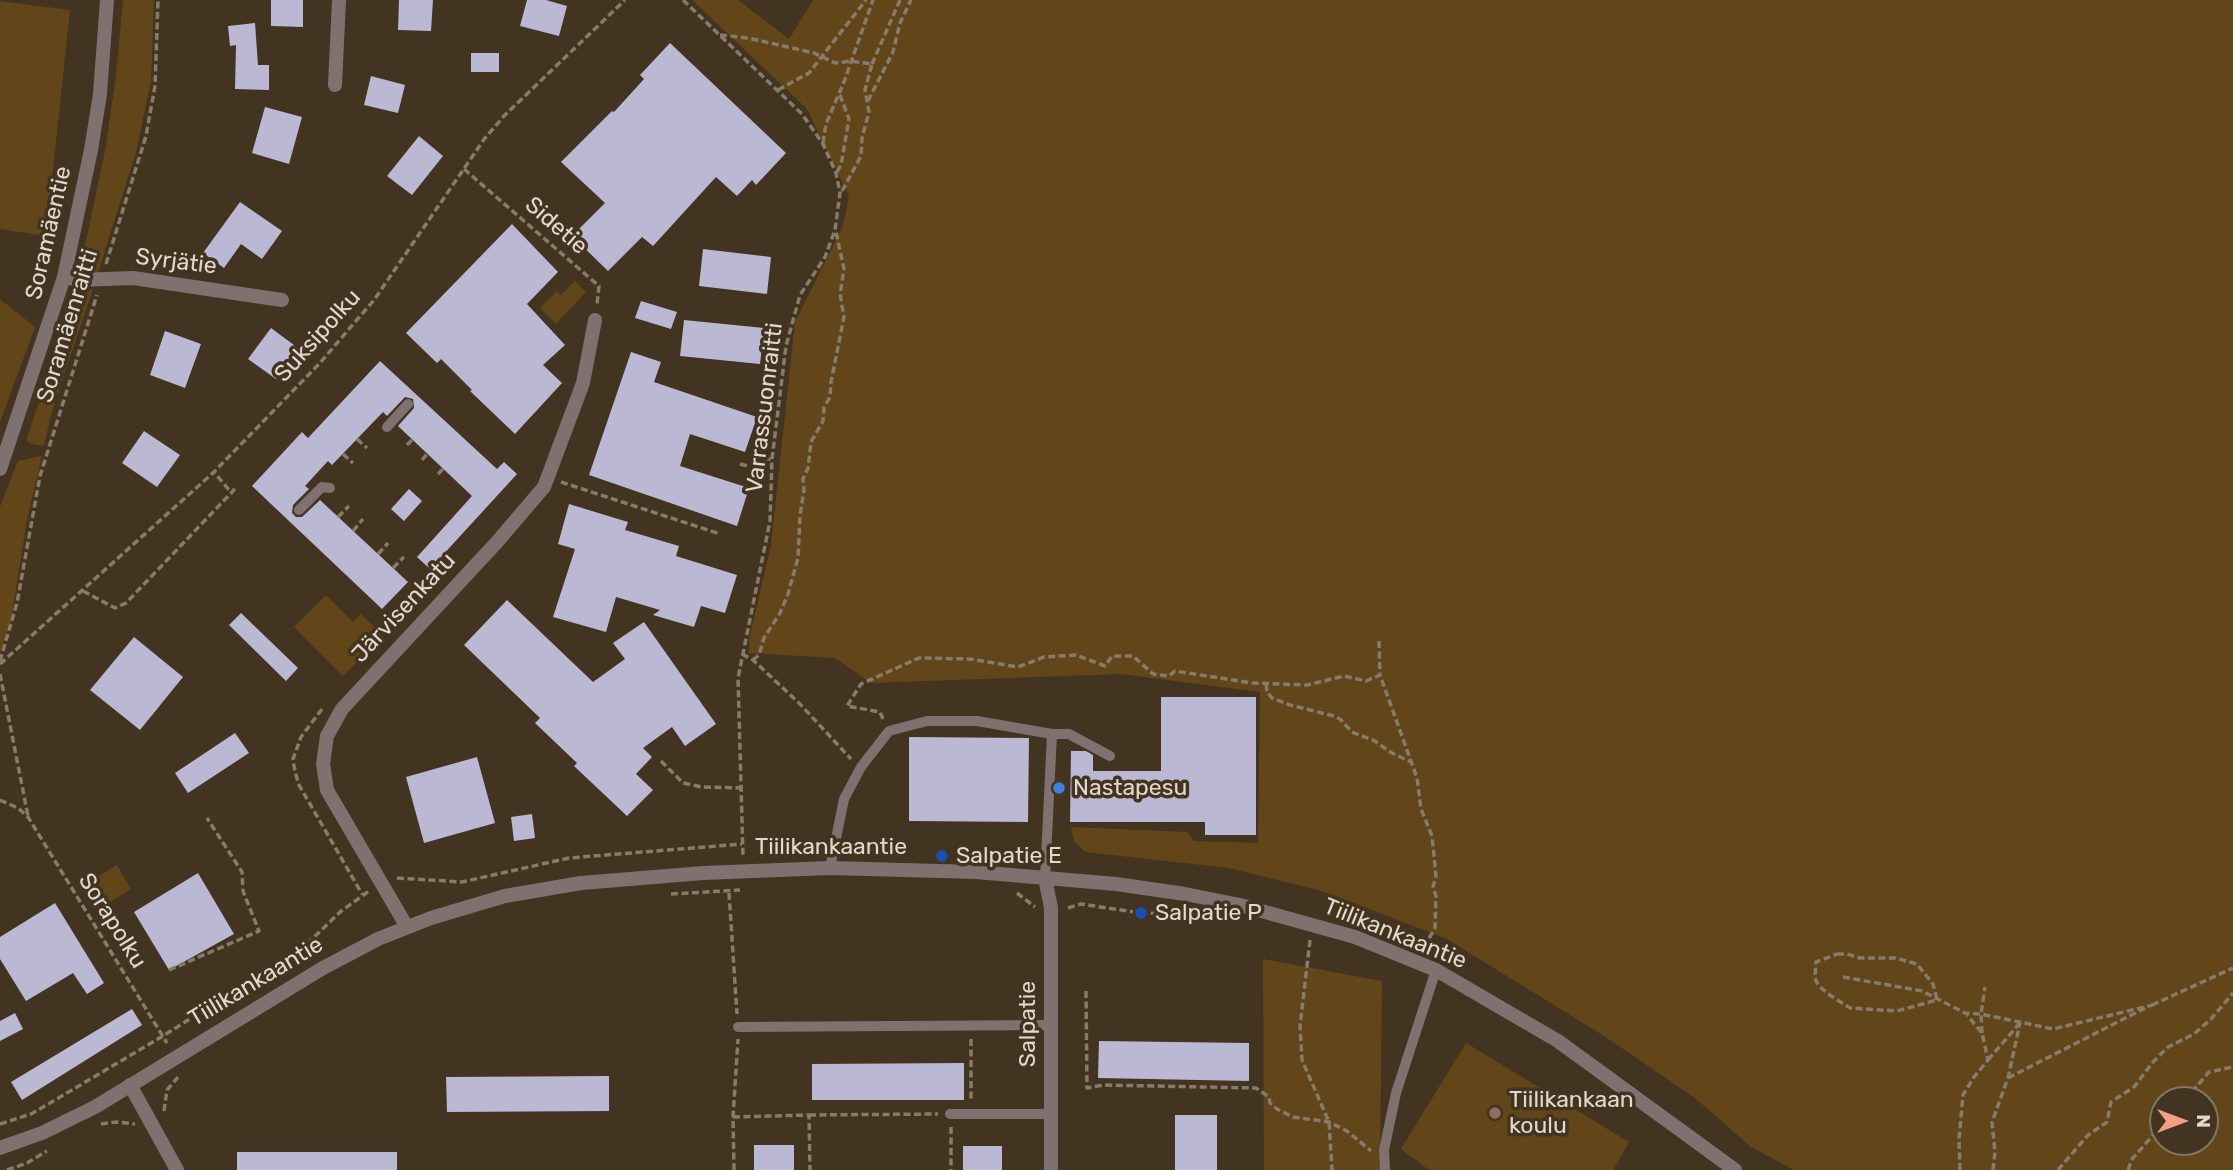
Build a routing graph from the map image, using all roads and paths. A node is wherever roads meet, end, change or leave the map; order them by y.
1 (107, 0) edge
2 (158, 0) edge
3 (339, 0) edge
4 (625, 0) edge
5 (683, 0) edge
6 (866, 0) edge
7 (873, 0) edge
8 (900, 0) edge
9 (911, 0) edge
10 (718, 35) junction
11 (822, 57) junction
12 (852, 61) junction
13 (872, 64) junction
14 (335, 85) dead end
15 (778, 90) junction
16 (839, 93) junction
17 (867, 103) junction
18 (823, 144) junction
19 (464, 169) junction
20 (836, 173) junction
21 (840, 193) junction
22 (835, 230) junction
23 (64, 277) junction
24 (101, 279) junction
25 (282, 300) dead end
26 (595, 320) joint
27 (408, 404) dead end
28 (387, 427) dead end
29 (357, 439) dead end
30 (412, 439) dead end
31 (407, 445) dead end
32 (367, 448) dead end
33 (343, 454) dead end
34 (428, 454) dead end
35 (772, 459) junction
36 (422, 460) dead end
37 (353, 463) dead end
38 (740, 464) dead end
39 (0, 469) edge
40 (443, 469) dead end
41 (214, 472) junction
42 (438, 474) dead end
43 (549, 478) junction
44 (330, 488) dead end
45 (349, 506) dead end
46 (299, 510) dead end
47 (338, 517) dead end
48 (363, 519) dead end
49 (353, 530) dead end
50 (720, 534) dead end
51 (388, 543) dead end
52 (378, 554) dead end
53 (404, 557) dead end
54 (393, 568) dead end
55 (83, 591) junction
56 (1379, 641) dead end
57 (742, 654) junction
58 (754, 660) junction
59 (0, 662) edge
60 (0, 674) edge
61 (1380, 675) junction
62 (1266, 683) junction
63 (888, 731) junction
64 (1052, 734) junction
65 (1110, 756) dead end
66 (661, 761) dead end
67 (1411, 762) junction
68 (861, 767) junction
69 (741, 788) junction
70 (0, 800) edge
71 (28, 817) junction
72 (207, 818) dead end
73 (830, 869) junction
74 (744, 870) junction
75 (1045, 878) junction
76 (1013, 891) dead end
77 (664, 895) dead end
78 (1051, 908) junction
79 (1202, 914) dead end
80 (407, 927) junction
81 (1322, 942) dead end
82 (1416, 961) junction
83 (2233, 968) edge
84 (169, 970) dead end
85 (1436, 970) junction
86 (1843, 977) dead end
87 (1985, 988) dead end
88 (1086, 991) dead end
89 (2233, 993) edge
90 (1937, 1000) junction
91 (2153, 1005) junction
92 (1965, 1013) junction
93 (1981, 1014) junction
94 (2020, 1023) junction
95 (1051, 1025) junction
96 (971, 1026) junction
97 (738, 1027) dead end
98 (1982, 1033) junction
99 (175, 1056) junction
100 (1988, 1060) junction
101 (2233, 1067) edge
102 (2008, 1078) junction
103 (130, 1085) junction
104 (2197, 1086) edge
105 (950, 1114) junction
106 (971, 1114) junction
107 (1051, 1114) junction
108 (809, 1115) junction
109 (733, 1117) dead end
110 (147, 1119) junction
111 (1329, 1122) junction
112 (98, 1125) dead end
113 (2149, 1141) edge
114 (54, 1147) dead end
115 (0, 1148) edge
116 (1384, 1168) edge
117 (8, 1170) edge
118 (177, 1170) edge
119 (810, 1170) edge
120 (951, 1170) edge
121 (1051, 1170) edge
122 (1332, 1170) edge
123 (1735, 1170) edge
124 (1960, 1170) edge
125 (1993, 1170) edge
126 (2058, 1170) edge
127 (2128, 1170) edge

1 - 23 street, Soramäentie
2 - 24 path, Soramäenraitti
3 - 14 street
4 - 19 path, Suksipolku
5 - 10 path, Varrassuonraitti
6 - 11 path
7 - 12 path
8 - 13 path
9 - 17 path
10 - 11 path
10 - 15 path, Varrassuonraitti
11 - 12 path
11 - 15 path
12 - 13 path
12 - 16 path
13 - 17 path
15 - 18 path, Varrassuonraitti
16 - 18 path
16 - 20 path
17 - 21 path
18 - 20 path, Varrassuonraitti
19 - 26 path, Sidetie
19 - 41 path, Suksipolku
20 - 21 path, Varrassuonraitti
21 - 22 path, Varrassuonraitti
22 - 35 path, Varrassuonraitti
22 - 58 path
23 - 24 street, Syrjätie
23 - 39 street, Soramäentie
24 - 25 street, Syrjätie
24 - 59 path, Soramäenraitti
26 - 43 street, Järvisenkatu
27 - 28 lane
29 - 32 path
30 - 31 path
33 - 37 path
34 - 36 path
35 - 38 path
35 - 57 path, Varrassuonraitti
40 - 42 path
41 - 55 path, Suksipolku
41 - 55 path
43 - 50 path
43 - 80 street, Järvisenkatu
44 - 46 lane
45 - 47 path
48 - 49 path
51 - 52 path
53 - 54 path
55 - 59 path, Suksipolku
56 - 61 path
57 - 58 path
57 - 69 path, Varrassuonraitti
58 - 68 path
60 - 71 path
61 - 62 path
61 - 67 path
62 - 63 path
62 - 67 path
63 - 64 lane
63 - 68 lane
64 - 65 lane
64 - 75 lane
66 - 69 path
67 - 82 path
68 - 73 lane
69 - 74 path, Varrassuonraitti
70 - 71 path, Sorapolku
71 - 99 path, Sorapolku
72 - 84 path
73 - 74 street, Tiilikankaantie
73 - 75 street, Tiilikankaantie
74 - 77 path, Varrassuonraitti
74 - 80 street, Tiilikankaantie
75 - 78 street, Salpatie
75 - 82 street, Tiilikankaantie
76 - 78 path
78 - 79 path
78 - 95 street, Salpatie
80 - 99 street, Tiilikankaantie
81 - 111 path
82 - 85 street, Tiilikankaantie
83 - 91 path
85 - 116 lane
85 - 123 street, Tiilikankaantie
86 - 90 path
87 - 93 path
88 - 111 path
89 - 126 path
90 - 90 path
90 - 92 path
91 - 94 path
91 - 102 path
92 - 93 path
92 - 98 path
93 - 94 path
93 - 98 path
94 - 100 path
94 - 102 path
95 - 96 lane
95 - 107 street, Salpatie
96 - 97 lane
96 - 106 path
98 - 100 path
99 - 103 street, Tiilikankaantie
99 - 110 path, Sorapolku
100 - 124 path
101 - 104 path
102 - 125 path
103 - 110 street
103 - 115 street, Tiilikankaantie
105 - 106 lane
105 - 108 path
105 - 120 path
106 - 107 lane
107 - 121 street, Salpatie
108 - 109 path
108 - 119 path
110 - 112 path
110 - 118 street
111 - 116 path
111 - 122 path
113 - 127 path
114 - 117 path

